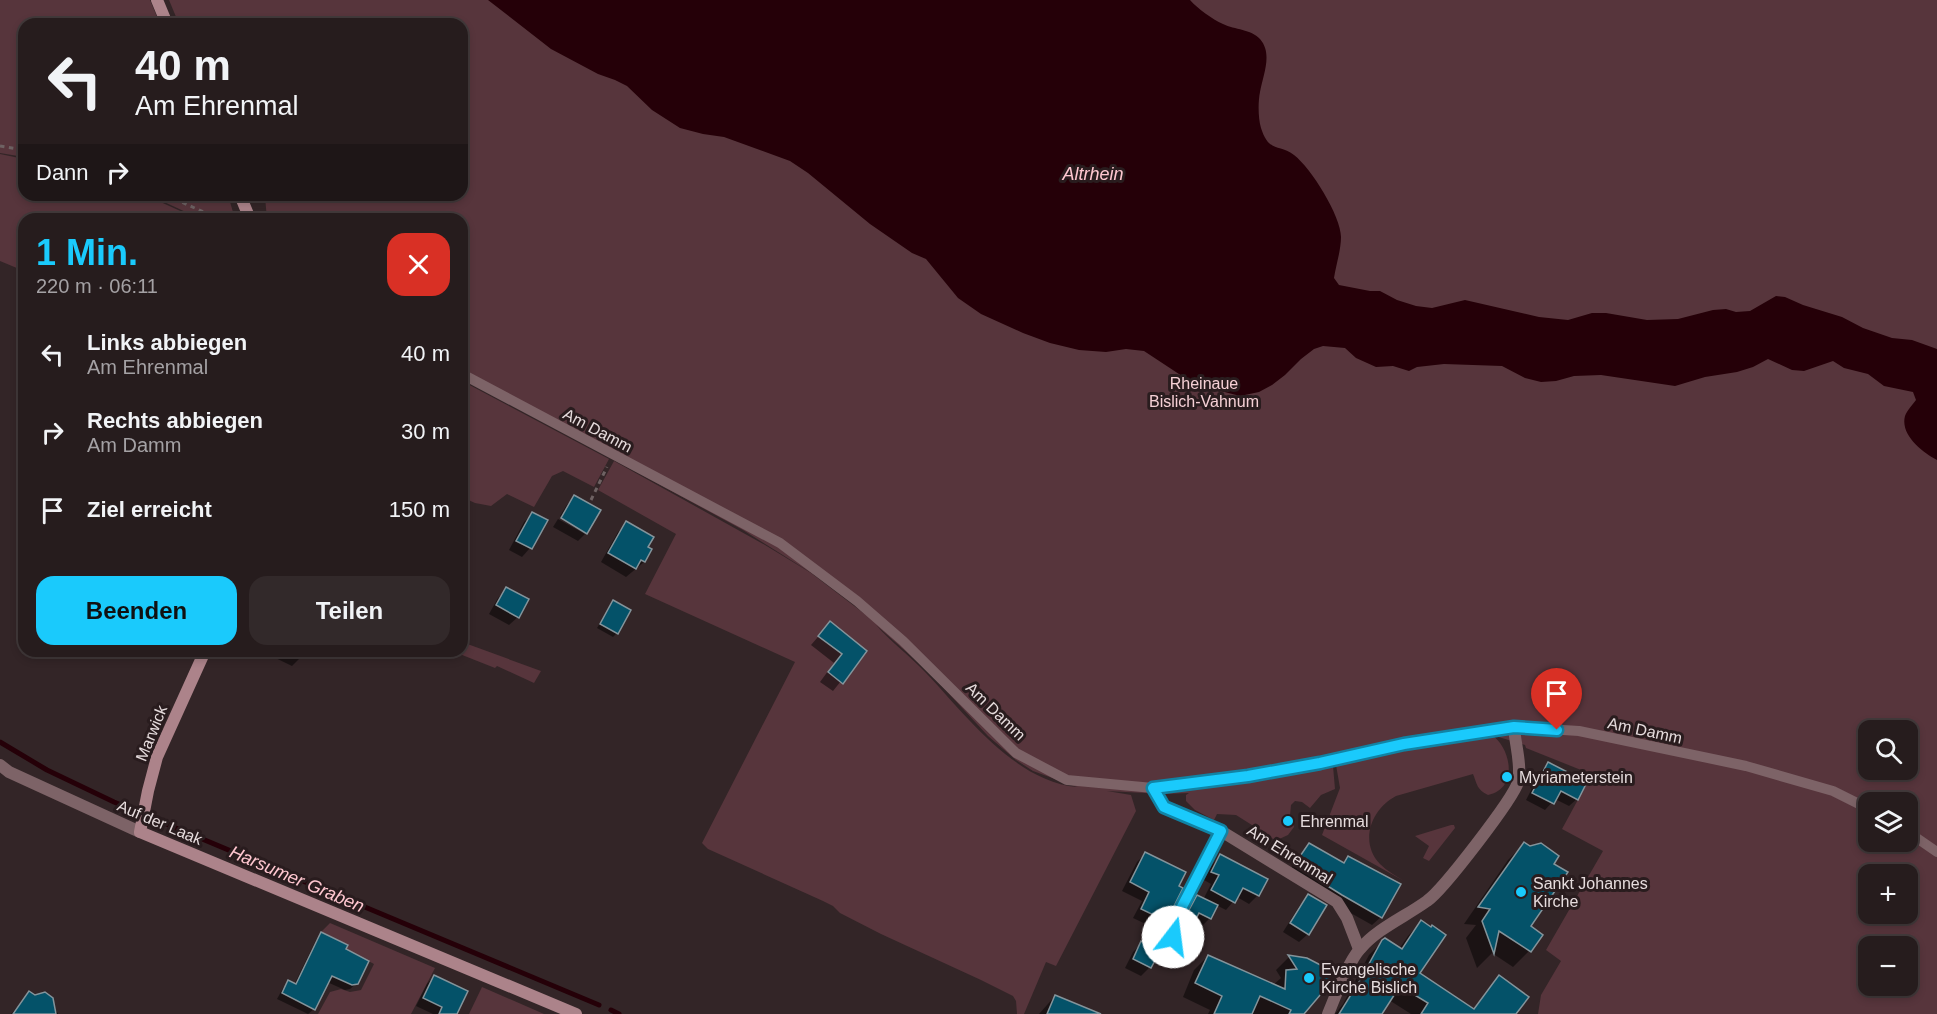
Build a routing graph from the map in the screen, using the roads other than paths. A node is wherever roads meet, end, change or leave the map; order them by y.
1 (157, 0) edge
2 (164, 18) edge
3 (468, 377) edge
4 (202, 657) edge
5 (1514, 727) junction
6 (3, 771) edge
7 (1153, 788) junction
8 (1858, 803) edge
9 (1221, 831) junction
10 (140, 832) junction
11 (1918, 839) edge
12 (1937, 852) edge
13 (1173, 937) dead end
14 (1359, 949) junction
15 (576, 1014) edge
16 (1328, 1014) edge

1 - 2 main road
3 - 7 lane, Am Damm
4 - 10 main road, Marwick
5 - 7 lane, Am Damm
5 - 8 lane, Am Damm
5 - 14 street
6 - 10 street, Auf der Laak
7 - 9 street, Am Ehrenmal
9 - 13 lane
9 - 14 street, Am Ehrenmal
10 - 15 main road, Auf der Laak
11 - 12 lane
14 - 16 street

